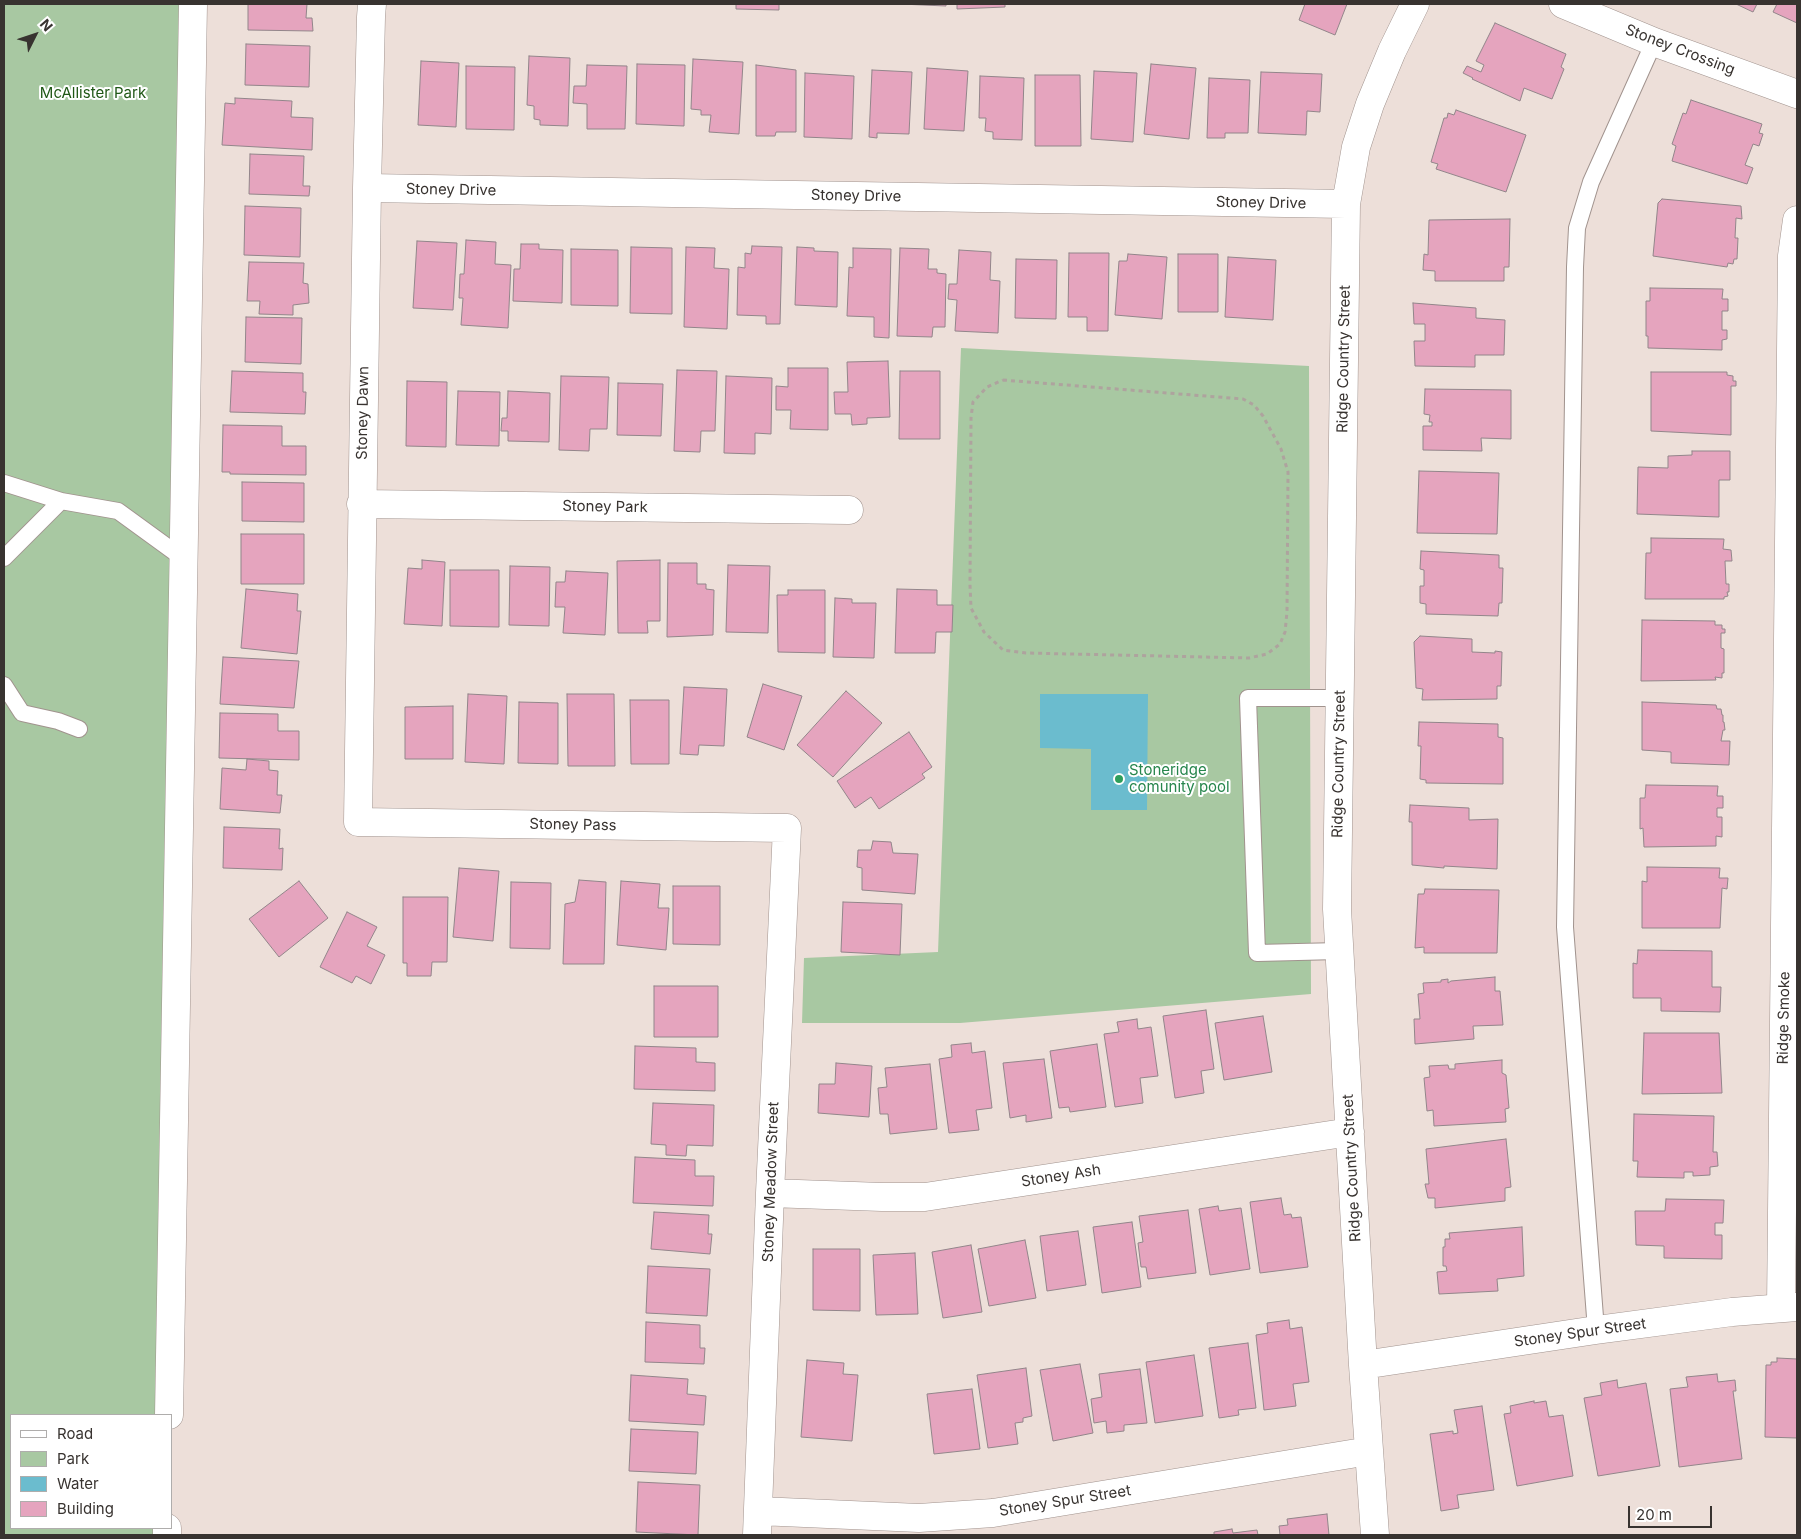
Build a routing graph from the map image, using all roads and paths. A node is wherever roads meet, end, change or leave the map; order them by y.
1 (193, 4) edge
2 (372, 4) edge
3 (1415, 4) edge
4 (1563, 4) edge
5 (1654, 42) junction
6 (1797, 94) edge
7 (367, 188) junction
8 (1346, 204) junction
9 (1797, 220) edge
10 (4, 483) edge
11 (60, 501) junction
12 (361, 504) junction
13 (849, 510) dead end
14 (4, 558) edge
15 (184, 559) junction
16 (1092, 655) joint
17 (4, 685) edge
18 (1340, 698) junction
19 (79, 729) dead end
20 (358, 822) joint
21 (788, 828) joint
22 (1340, 952) junction
23 (1350, 1132) junction
24 (770, 1193) junction
25 (1789, 1307) edge
26 (1596, 1330) junction
27 (1363, 1365) junction
28 (169, 1414) edge
29 (1369, 1451) junction
30 (758, 1523) edge
31 (1375, 1535) edge

1 - 15 street
2 - 7 street, Stoney Dawn
3 - 8 street, Ridge Country Street
4 - 5 street, Stoney Crossing
5 - 6 street, Stoney Crossing
5 - 26 lane
7 - 8 street, Stoney Drive
7 - 12 street, Stoney Dawn
8 - 18 street, Ridge Country Street
9 - 25 street, Ridge Smoke
10 - 11 lane
11 - 14 lane
11 - 15 lane
12 - 13 street, Stoney Park
12 - 20 street, Stoney Dawn
15 - 28 street
16 - 16 path
17 - 19 lane
18 - 22 street, Ridge Country Street
18 - 22 lane
20 - 21 street, Stoney Pass
21 - 24 street, Stoney Meadow Street
22 - 23 street, Ridge Country Street
23 - 24 street, Stoney Ash
23 - 27 street, Ridge Country Street
24 - 30 street, Stoney Meadow Street
25 - 26 street, Stoney Spur Street
26 - 27 street, Stoney Spur Street
27 - 29 street, Ridge Country Street
29 - 30 street, Stoney Spur Street
29 - 31 street, Ridge Country Street

